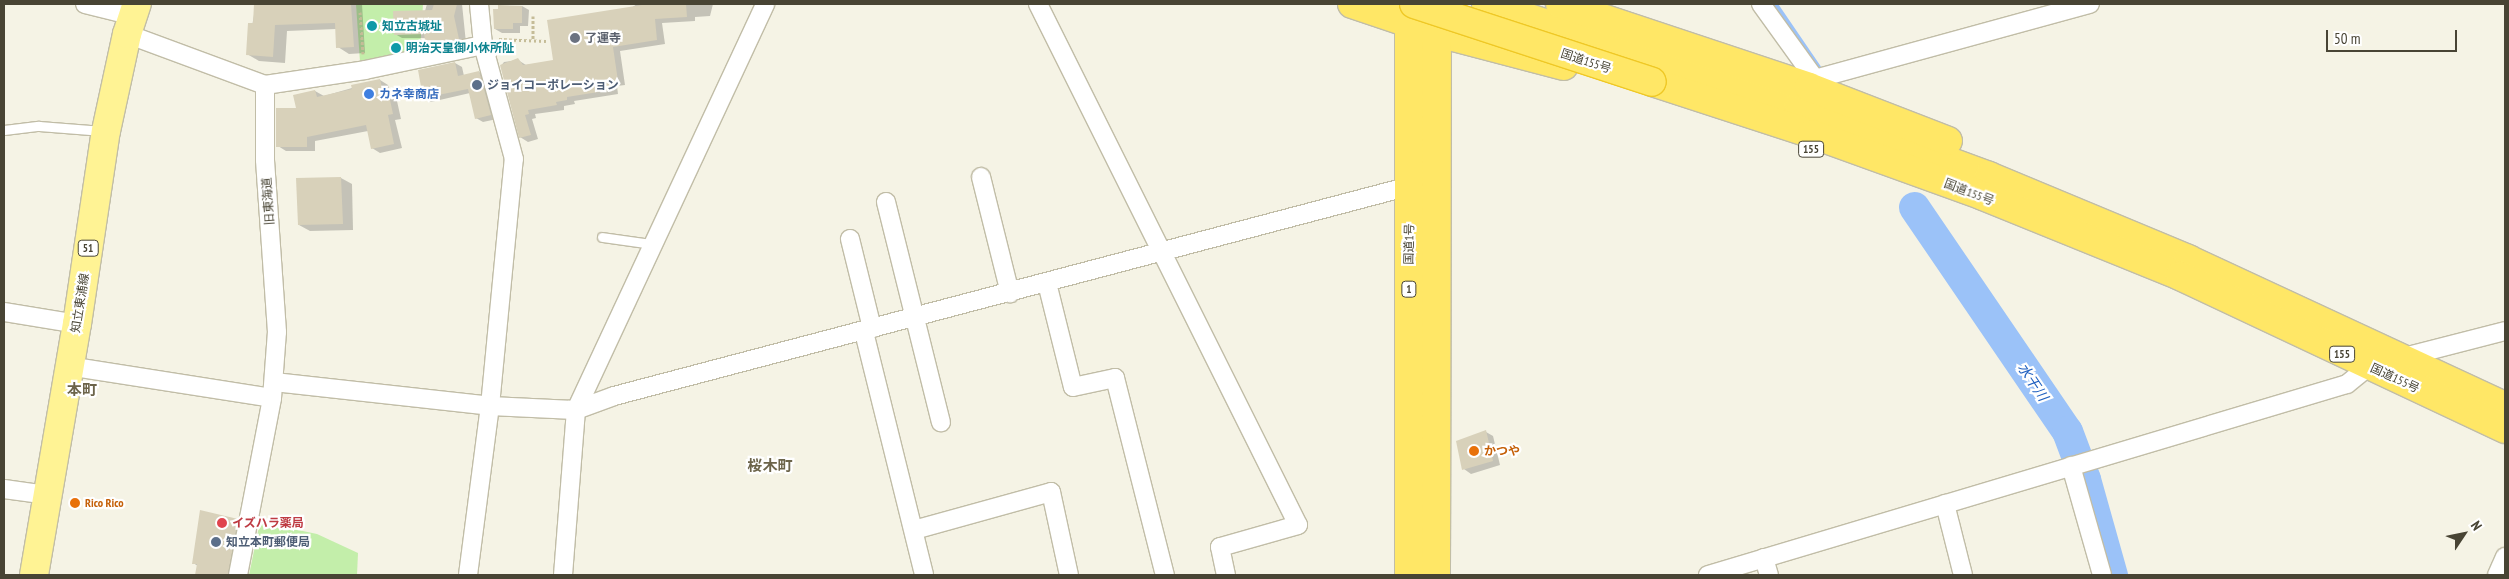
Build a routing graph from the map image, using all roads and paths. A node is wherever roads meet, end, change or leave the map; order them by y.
1 (85, 4) edge
2 (479, 4) edge
3 (765, 4) edge
4 (1038, 4) edge
5 (1352, 4) edge
6 (1437, 4) edge
7 (1486, 4) edge
8 (1560, 4) edge
9 (1761, 4) edge
10 (2090, 4) edge
11 (1411, 10) edge
12 (360, 12) dead end
13 (533, 16) dead end
14 (132, 18) edge
15 (1438, 33) junction
16 (533, 40) junction
17 (546, 41) dead end
18 (483, 42) junction
19 (365, 70) junction
20 (1657, 72) junction
21 (1812, 83) junction
22 (265, 86) junction
23 (4, 130) edge
24 (106, 131) junction
25 (981, 177) dead end
26 (1410, 186) junction
27 (886, 202) dead end
28 (602, 237) dead end
29 (850, 239) dead end
30 (652, 244) junction
31 (1160, 252) junction
32 (2184, 268) junction
33 (1047, 283) junction
34 (1010, 293) junction
35 (4, 312) edge
36 (915, 317) junction
37 (77, 324) junction
38 (868, 330) junction
39 (2505, 331) edge
40 (2404, 357) junction
41 (68, 366) junction
42 (2369, 366) junction
43 (273, 390) junction
44 (490, 406) junction
45 (2505, 406) edge
46 (576, 410) junction
47 (941, 422) dead end
48 (2505, 429) edge
49 (2071, 466) junction
50 (4, 489) edge
51 (47, 495) junction
52 (1945, 504) junction
53 (914, 530) junction
54 (2505, 557) edge
55 (1766, 567) edge
56 (34, 575) edge
57 (238, 575) edge
58 (468, 575) edge
59 (563, 575) edge
60 (924, 575) edge
61 (1069, 575) edge
62 (1165, 575) edge
63 (1226, 575) edge
64 (1409, 575) edge
65 (1436, 575) edge
66 (1708, 575) edge
67 (1963, 575) edge
68 (2102, 575) edge
69 (2497, 575) edge

1 - 14 street
2 - 18 street
3 - 30 street
4 - 31 street
5 - 11 highway, 155
6 - 15 highway
7 - 20 highway, 国道155号 / 155
8 - 21 highway, 155
9 - 21 street
10 - 21 street
11 - 15 highway, 155
11 - 20 highway, 国道155号 / 155, bridge
11 - 26 highway, 国道1号 / 1
12 - 19 path
13 - 16 path
14 - 22 street
14 - 24 main road, 知立東浦線 / 51
15 - 32 highway, 155
15 - 65 highway
16 - 17 path
16 - 18 path
18 - 19 street
18 - 44 street
19 - 22 street
20 - 32 highway, 国道155号 / 155
21 - 32 highway, 155
22 - 43 street, 旧東海道
23 - 24 lane
24 - 37 main road, 知立東浦線 / 51
25 - 34 street
26 - 31 street
26 - 64 highway, 国道1号 / 1
27 - 36 street
28 - 30 lane
29 - 38 street
30 - 46 street
31 - 33 street
31 - 63 street
32 - 40 highway, 国道155号 / 155
32 - 42 highway, 国道155号 / 155
33 - 34 street
33 - 62 street
34 - 36 street
35 - 37 street
36 - 38 street
36 - 47 street
37 - 41 main road, 知立東浦線 / 51
38 - 46 street
38 - 53 street
39 - 40 street
40 - 45 highway, 国道155号 / 155
41 - 43 street
41 - 51 main road, 知立東浦線 / 51
42 - 48 highway, 国道155号 / 155
42 - 49 street
43 - 44 street
43 - 57 street, 旧東海道
44 - 46 street
44 - 58 street
46 - 59 street
49 - 52 street
49 - 68 street
50 - 51 street
51 - 56 main road, 知立東浦線 / 51
52 - 55 street
52 - 67 street
53 - 60 street
53 - 61 street
54 - 69 street
55 - 66 street

